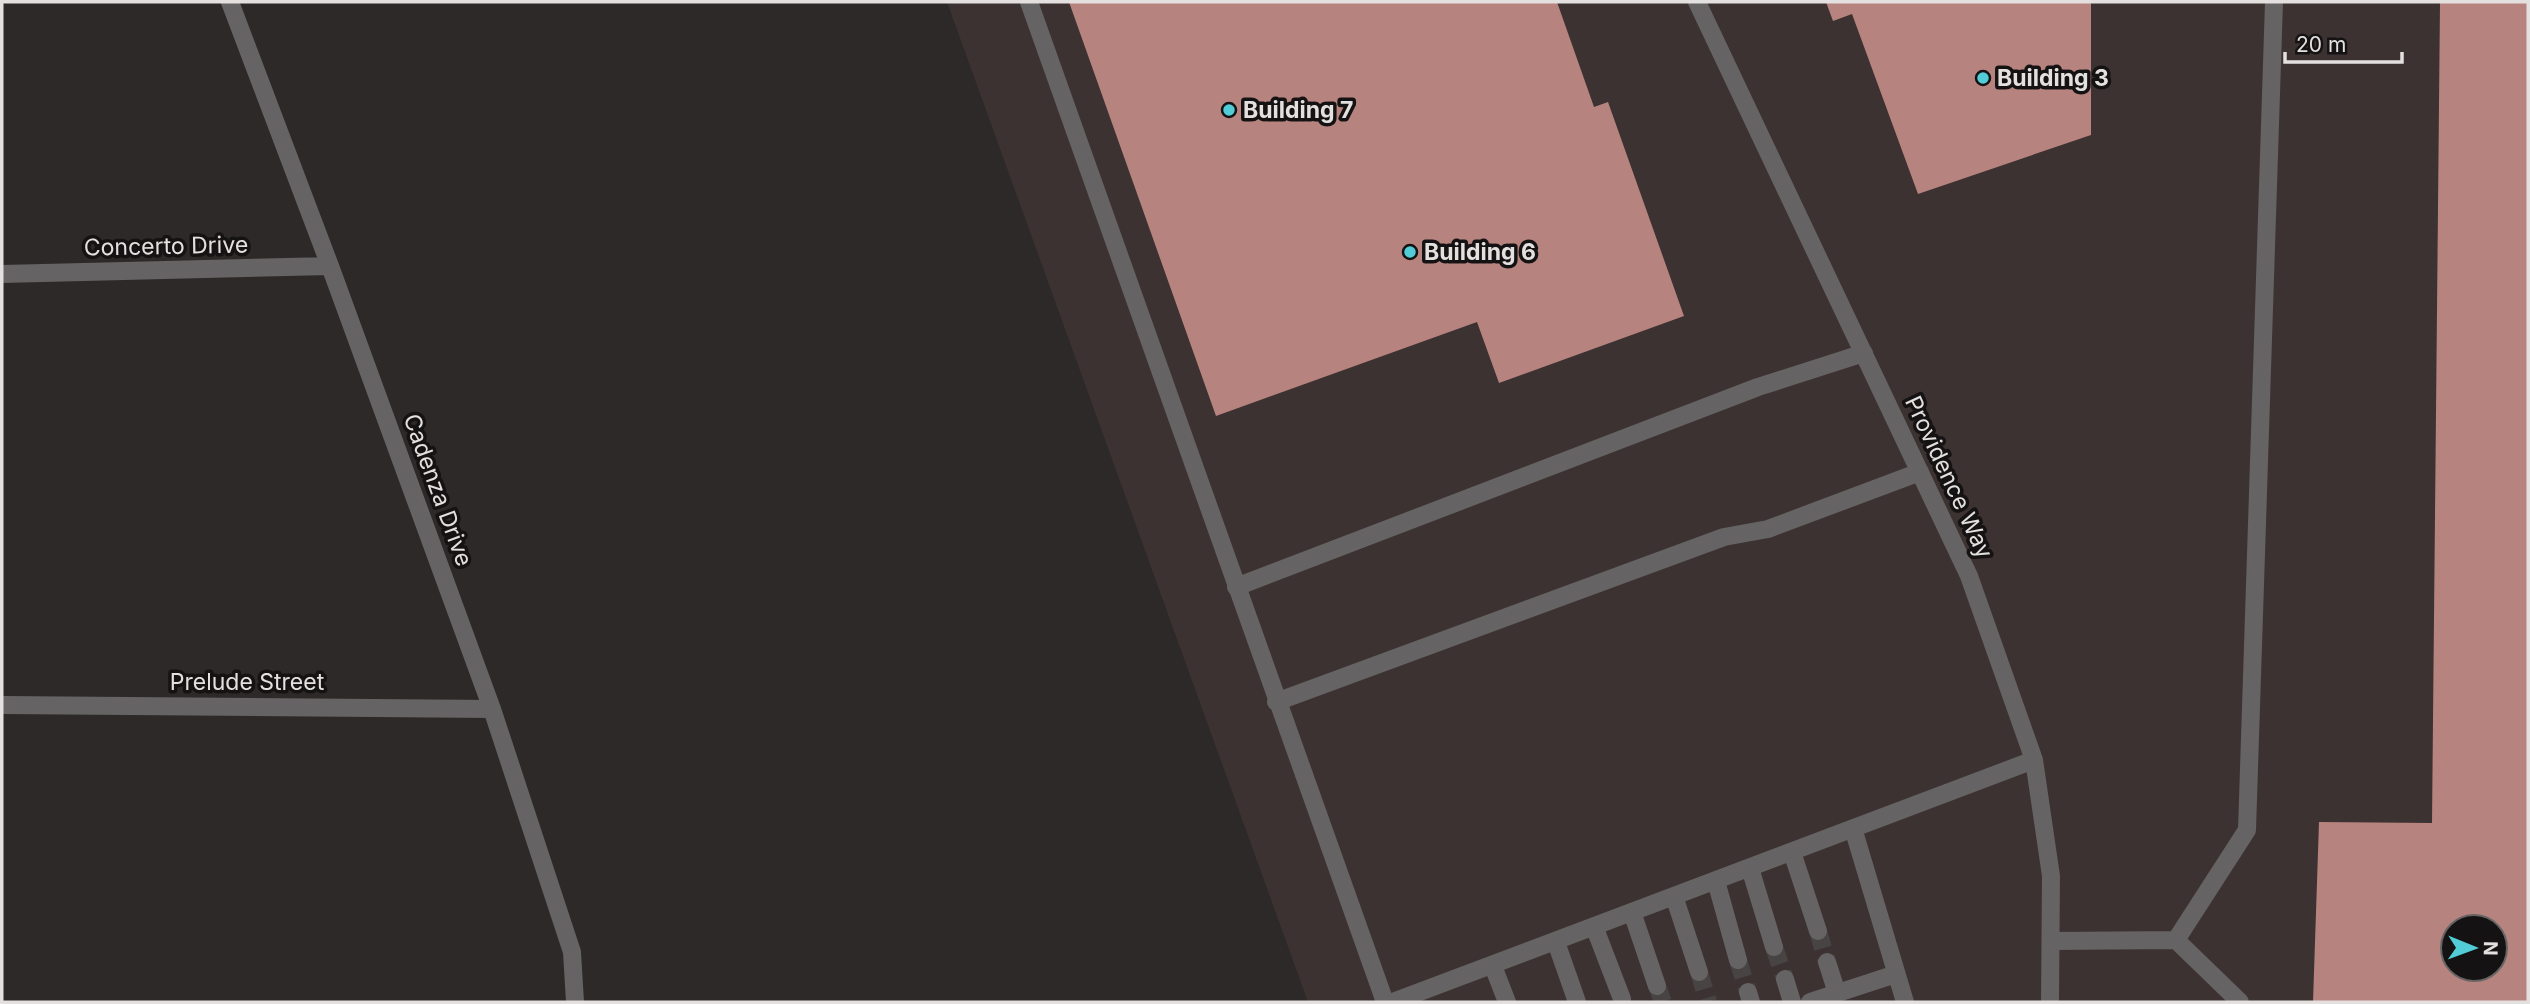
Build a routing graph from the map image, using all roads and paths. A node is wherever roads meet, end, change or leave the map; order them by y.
1 (230, 2) edge
2 (1029, 2) edge
3 (1697, 2) edge
4 (2274, 2) edge
5 (330, 266) junction
6 (2, 274) edge
7 (1864, 353) junction
8 (1920, 472) junction
9 (1236, 587) junction
10 (1276, 702) junction
11 (2, 705) edge
12 (492, 709) junction
13 (2035, 760) junction
14 (1853, 828) junction
15 (1792, 852) junction
16 (1750, 868) junction
17 (1716, 881) junction
18 (1674, 896) junction
19 (1632, 912) junction
20 (1594, 926) junction
21 (1818, 931) tunnel mouth
22 (2176, 940) junction
23 (2051, 941) junction
24 (1556, 942) junction
25 (1774, 947) tunnel mouth
26 (1738, 960) tunnel mouth
27 (1827, 962) tunnel mouth
28 (1493, 966) junction
29 (1699, 972) tunnel mouth
30 (1896, 974) junction
31 (1785, 979) tunnel mouth
32 (1657, 986) tunnel mouth
33 (1837, 993) junction
34 (1622, 999) dead end
35 (575, 1002) edge
36 (1385, 1002) edge
37 (1393, 1002) edge
38 (1507, 1002) edge
39 (1577, 1002) edge
40 (1791, 1002) edge
41 (1810, 1002) edge
42 (1905, 1002) edge
43 (2050, 1002) edge
44 (2240, 1002) edge

1 - 5 street, Cadenza Drive
2 - 9 street
3 - 7 street, Providence Way
4 - 22 street
5 - 6 street, Concerto Drive
5 - 12 street, Cadenza Drive
7 - 8 street, Providence Way
7 - 9 street
8 - 10 street
8 - 13 street, Providence Way
9 - 10 street
10 - 36 street
11 - 12 street, Prelude Street
12 - 35 street, Cadenza Drive
13 - 14 street
13 - 23 street, Providence Way
14 - 15 street
14 - 30 street
15 - 16 street
15 - 21 street
16 - 17 street
16 - 25 street
17 - 18 street
17 - 26 street
18 - 19 street
18 - 29 street
19 - 20 street
19 - 32 street
20 - 24 street
20 - 34 street
22 - 23 street
22 - 44 street
23 - 43 street, Providence Way
24 - 28 street
24 - 39 street
27 - 33 street
28 - 37 street
28 - 38 street
30 - 33 street
30 - 42 street
31 - 40 street
33 - 41 street

